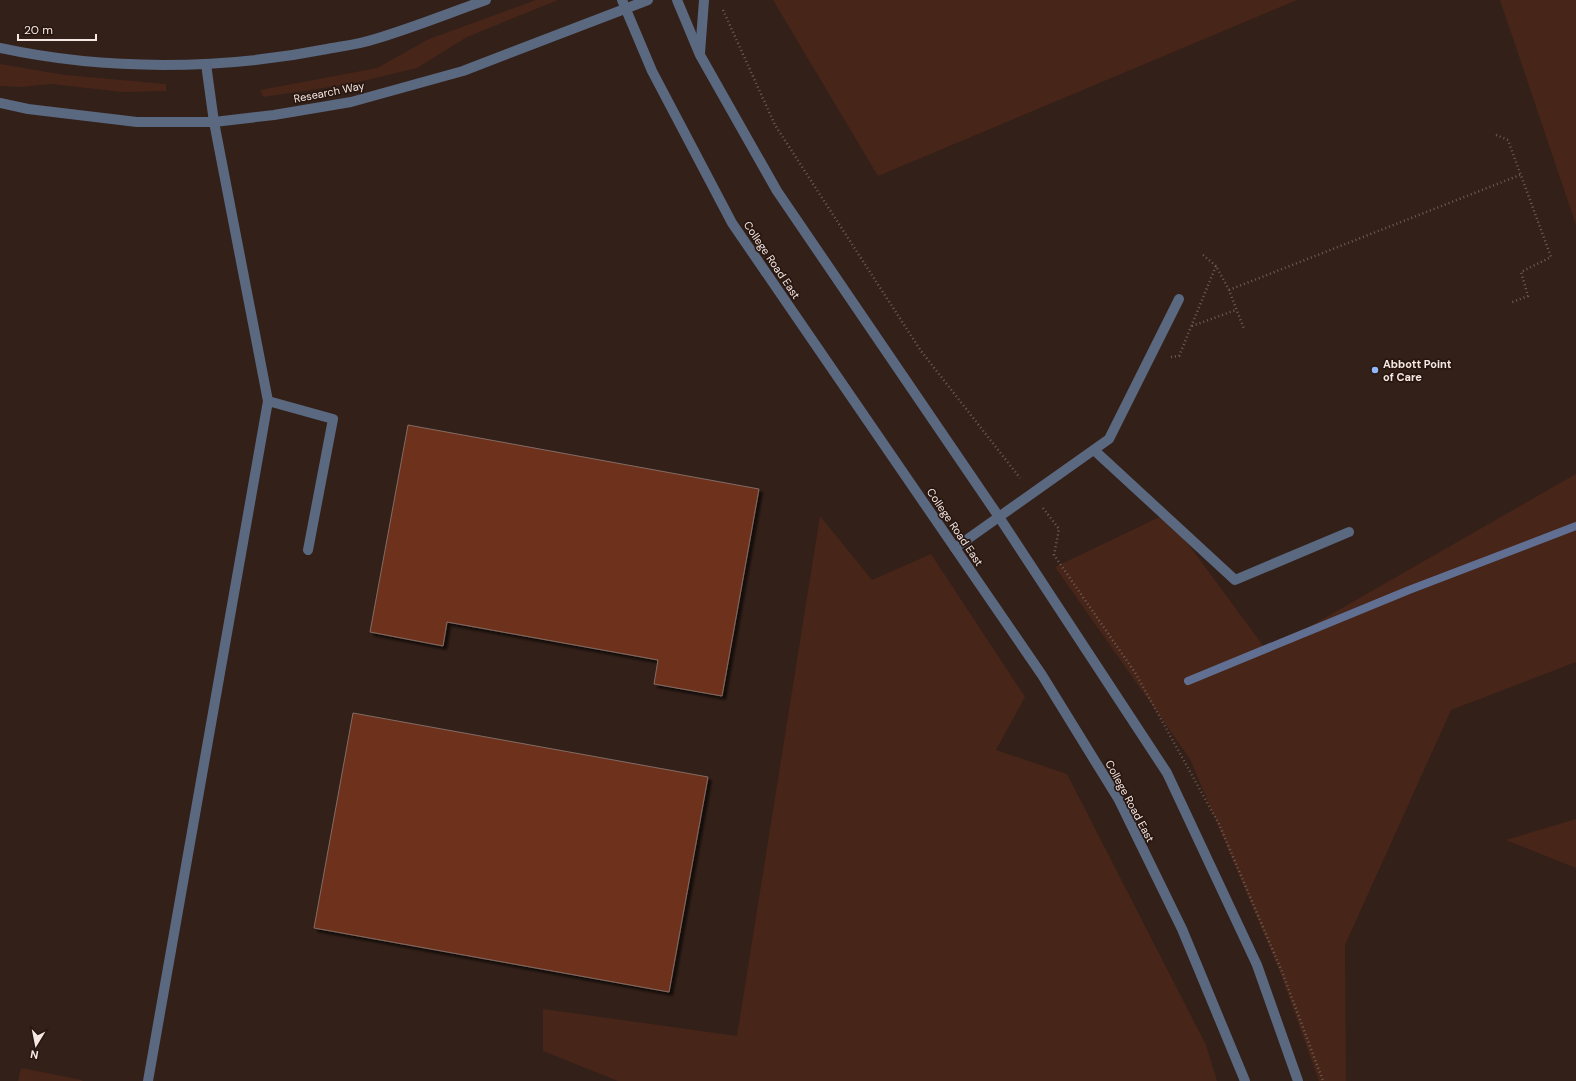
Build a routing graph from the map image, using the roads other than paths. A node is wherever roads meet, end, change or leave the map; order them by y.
1 (486, 0) edge
2 (648, 0) edge
3 (676, 0) edge
4 (704, 0) edge
5 (623, 4) edge
6 (0, 48) edge
7 (700, 55) junction
8 (206, 64) junction
9 (0, 103) edge
10 (214, 122) junction
11 (1179, 299) dead end
12 (268, 401) junction
13 (1094, 450) junction
14 (999, 517) junction
15 (1349, 532) dead end
16 (955, 548) junction
17 (308, 550) dead end
18 (148, 1081) edge
19 (1244, 1081) edge
20 (1298, 1081) edge

1 - 8 street
2 - 5 street, Research Way
3 - 7 street
4 - 7 street
5 - 10 street, Research Way
5 - 16 street, College Road East
6 - 8 street
7 - 14 street
8 - 10 street
9 - 10 street, Research Way
10 - 12 street
11 - 13 street
12 - 17 street
12 - 18 street
13 - 14 street
13 - 15 street
14 - 16 street
14 - 20 street
16 - 19 street, College Road East

